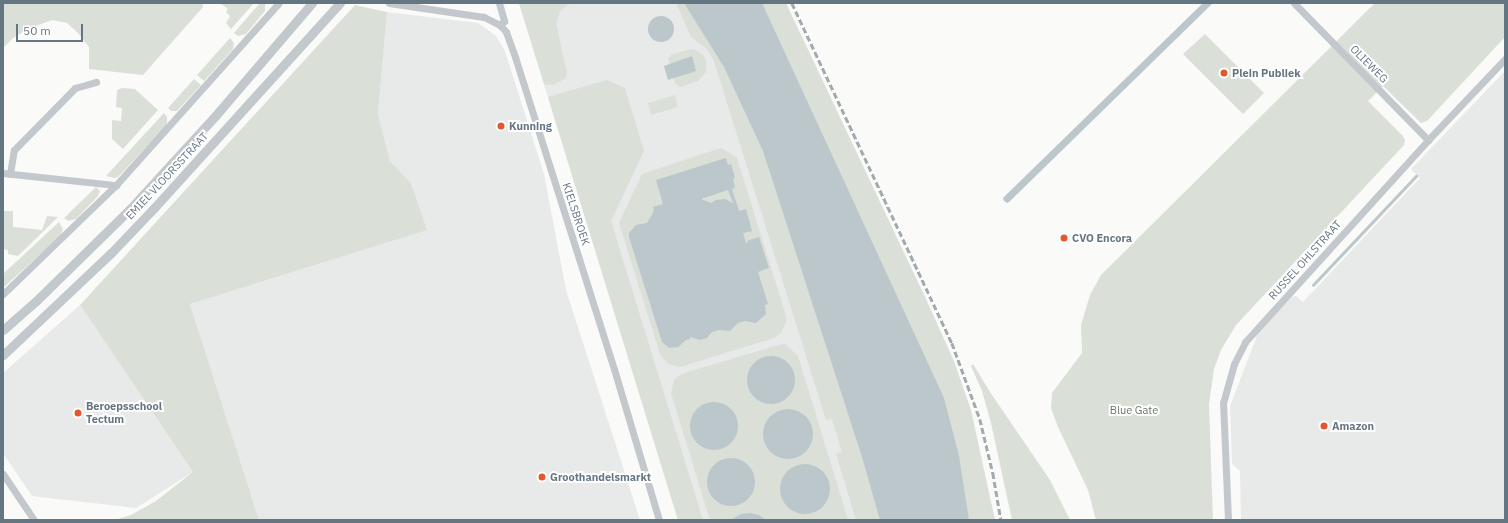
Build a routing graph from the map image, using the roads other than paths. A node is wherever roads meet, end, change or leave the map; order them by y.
1 (286, 3) edge
2 (312, 3) edge
3 (340, 3) edge
4 (389, 3) edge
5 (499, 3) edge
6 (1294, 3) edge
7 (278, 4) edge
8 (500, 25) junction
9 (1505, 59) edge
10 (96, 82) dead end
11 (1428, 140) junction
12 (7, 174) edge
13 (116, 185) junction
14 (3, 294) edge
15 (3, 330) edge
16 (3, 355) edge
17 (3, 474) edge
18 (34, 520) edge
19 (659, 520) edge
20 (1228, 520) edge

1 - 7 street
2 - 15 street, EMIEL VLOORSSTRAAT
3 - 16 street, EMIEL VLOORSSTRAAT
4 - 8 street
5 - 8 street
6 - 11 street, OLIEWEG
7 - 13 street
8 - 19 street, KIELSBROEK
9 - 11 street, RUSSEL OHLSTRAAT
10 - 12 street
11 - 20 street, RUSSEL OHLSTRAAT
12 - 13 street
13 - 14 street
17 - 18 street

